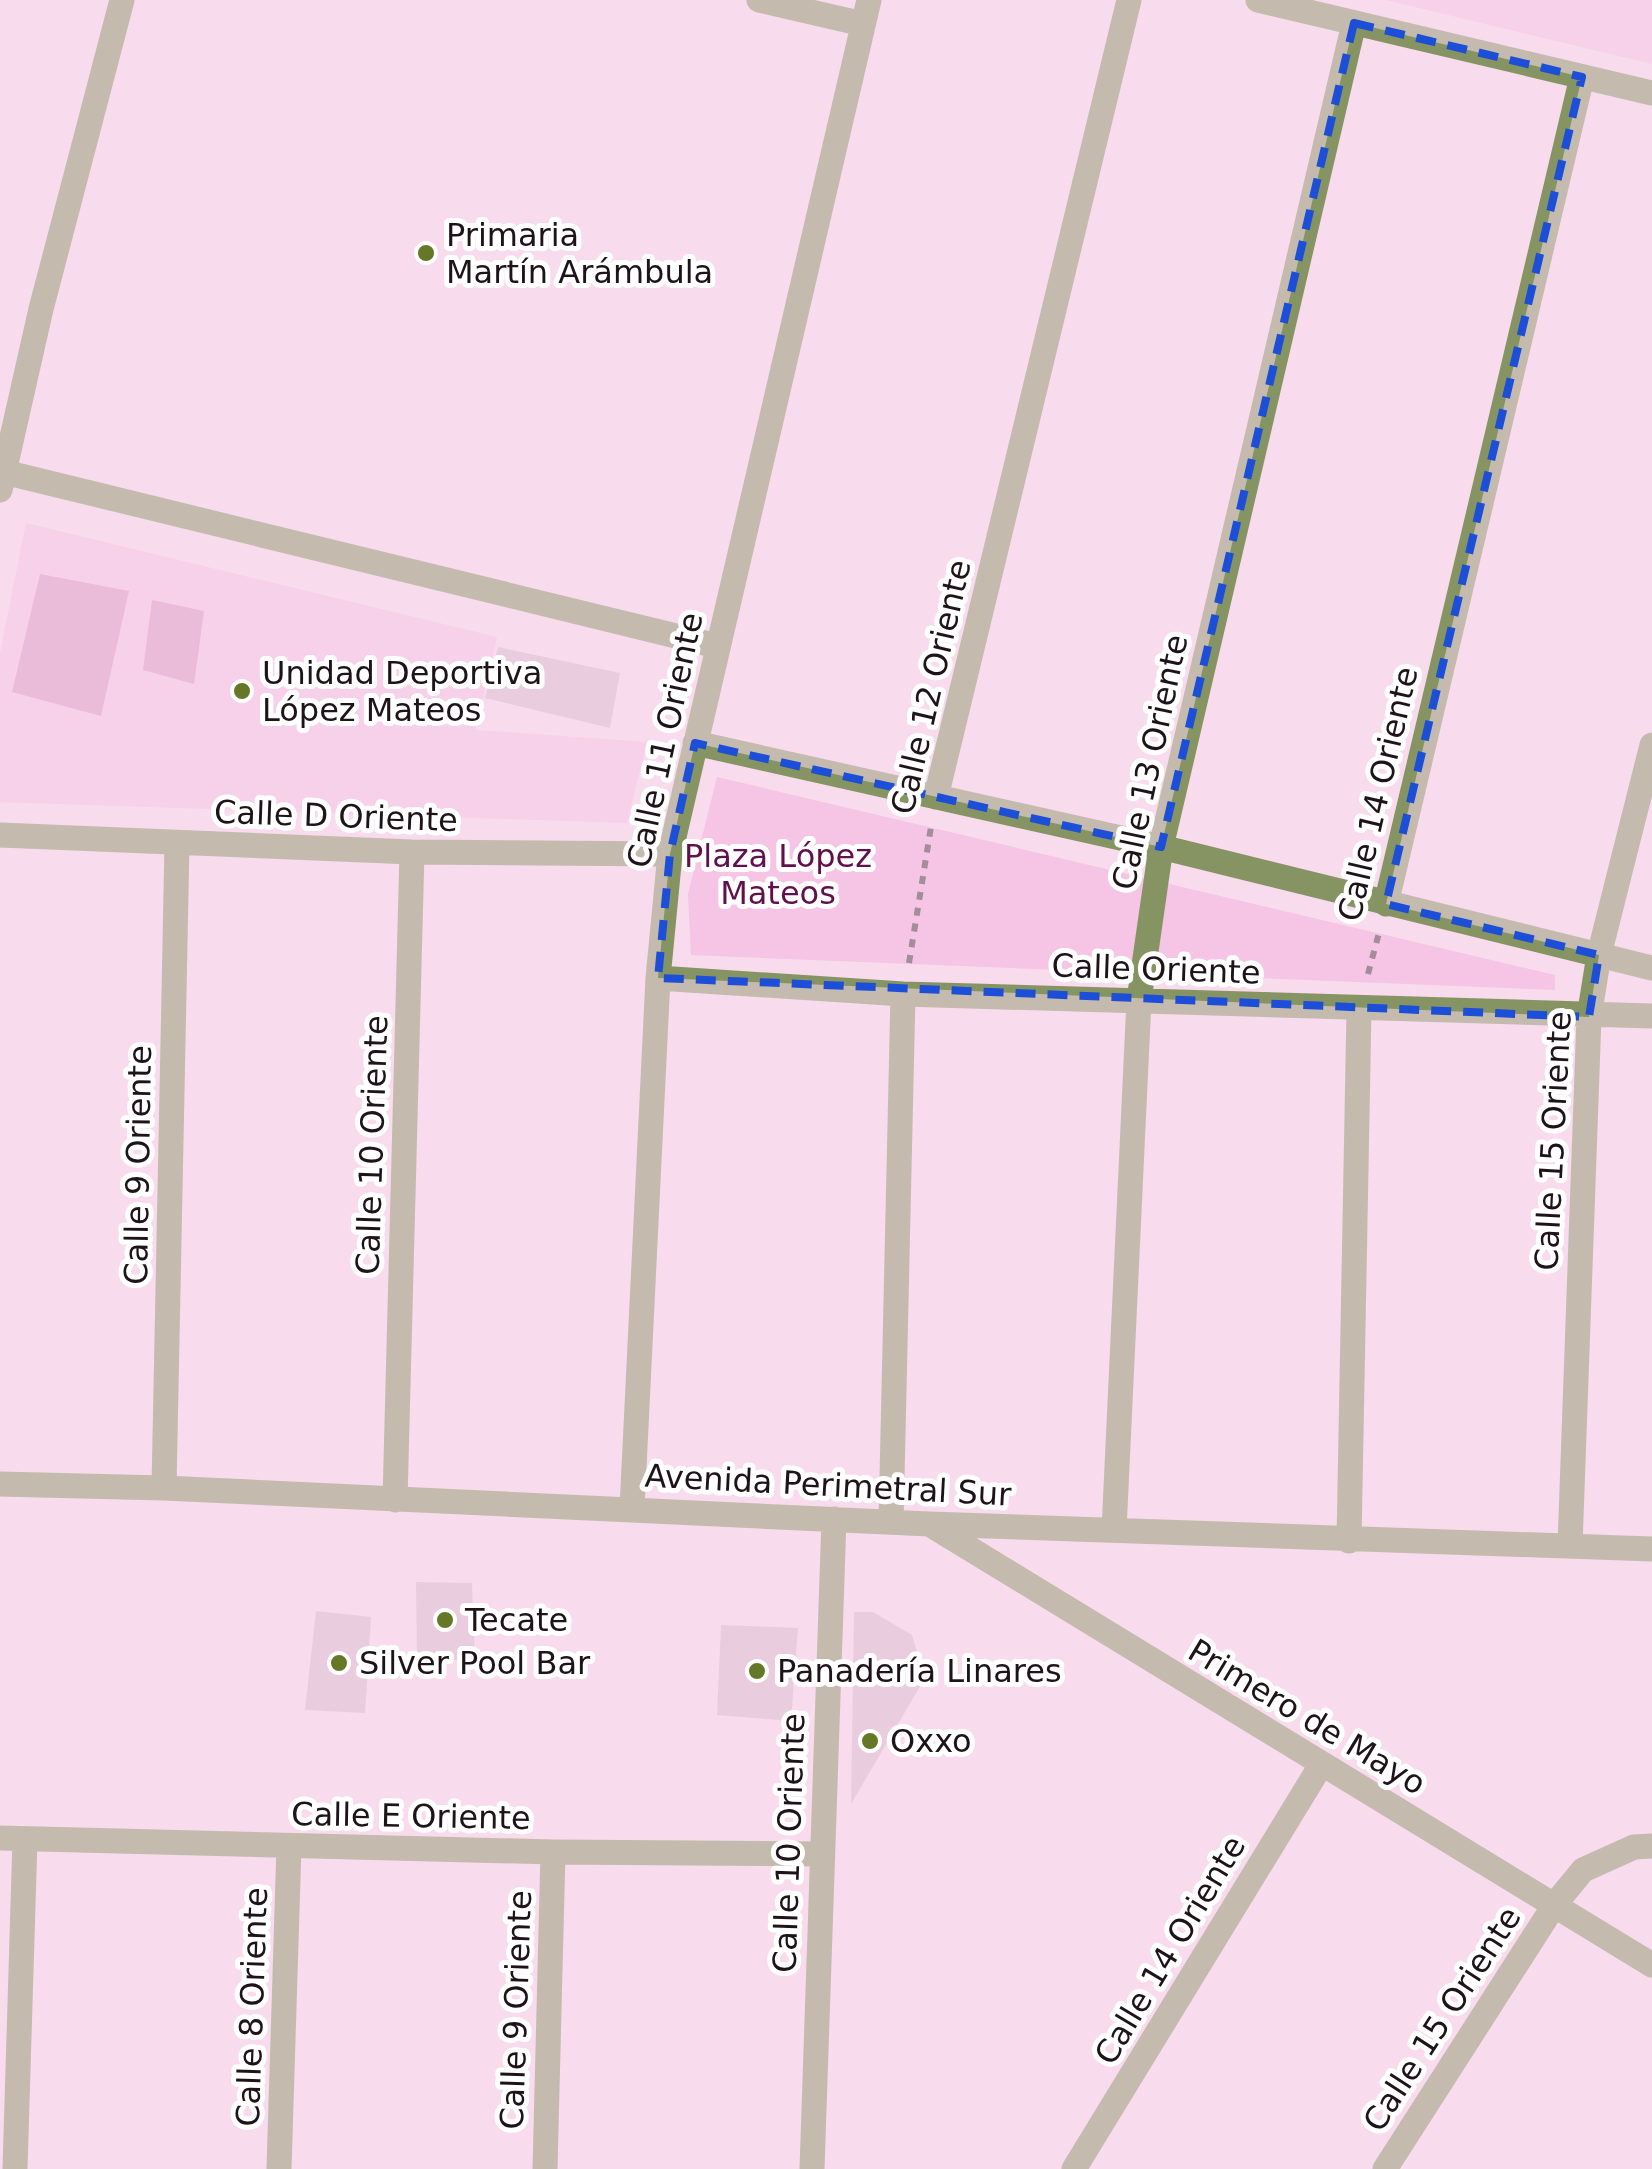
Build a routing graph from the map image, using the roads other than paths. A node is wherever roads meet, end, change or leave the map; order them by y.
1 (122, 0) edge
2 (759, 0) edge
3 (1129, 0) edge
4 (1258, 0) edge
5 (866, 12) edge
6 (1354, 23) junction
7 (1582, 77) junction
8 (1652, 93) edge
9 (2, 481) edge
10 (718, 646) junction
11 (695, 743) junction
12 (1652, 745) edge
13 (936, 797) junction
14 (0, 836) edge
15 (177, 844) junction
16 (1161, 848) junction
17 (412, 852) junction
18 (670, 854) junction
19 (1386, 904) junction
20 (1600, 955) junction
21 (1652, 968) edge
22 (658, 978) junction
23 (904, 994) junction
24 (1139, 1000) junction
25 (1359, 1009) junction
26 (1652, 1016) edge
27 (1589, 1017) junction
28 (0, 1484) edge
29 (164, 1488) junction
30 (395, 1500) junction
31 (632, 1508) junction
32 (834, 1519) junction
33 (891, 1522) junction
34 (929, 1524) junction
35 (1114, 1530) junction
36 (1349, 1541) junction
37 (1570, 1546) junction
38 (1652, 1549) edge
39 (1321, 1765) junction
40 (12, 1838) edge
41 (289, 1846) junction
42 (1652, 1846) edge
43 (553, 1852) junction
44 (820, 1854) junction
45 (1555, 1904) junction
46 (1652, 1965) edge
47 (15, 2169) edge
48 (280, 2169) edge
49 (545, 2169) edge
50 (812, 2169) edge
51 (1074, 2169) edge
52 (1385, 2169) edge

1 - 9 street
2 - 5 street
3 - 13 street, Calle 12 Oriente
4 - 6 street
5 - 10 street, Calle 11 Oriente
6 - 7 street
6 - 16 street, Calle 13 Oriente
7 - 8 street
7 - 19 street, Calle 14 Oriente
9 - 10 street
10 - 11 street, Calle 11 Oriente
11 - 13 street
11 - 18 street, Calle 11 Oriente
12 - 20 street, Calle 15 Oriente
13 - 16 street
14 - 15 street, Calle D Oriente
15 - 17 street, Calle D Oriente
15 - 29 street, Calle 9 Oriente
16 - 19 street
16 - 24 street, Calle 13 Oriente
17 - 18 street, Calle D Oriente
17 - 30 street, Calle 10 Oriente
18 - 22 street, Calle 11 Oriente
19 - 20 street
20 - 21 street
20 - 27 street, Calle 15 Oriente
22 - 23 street, Calle Oriente
22 - 31 street, Calle 11 Oriente
23 - 24 street, Calle Oriente
23 - 33 street
24 - 25 street, Calle Oriente
24 - 35 street, Calle 13 Oriente
25 - 27 street, Calle Oriente
25 - 36 street
26 - 27 street, Calle Oriente
27 - 37 street, Calle 15 Oriente
28 - 29 street, Avenida Perimetral Sur
29 - 30 street, Avenida Perimetral Sur
30 - 31 street, Avenida Perimetral Sur
31 - 32 street, Avenida Perimetral Sur
32 - 33 street, Avenida Perimetral Sur
32 - 44 street, Calle 10 Oriente
33 - 34 street, Avenida Perimetral Sur
34 - 35 street, Avenida Perimetral Sur
34 - 39 street, Primero de Mayo
35 - 36 street, Avenida Perimetral Sur
36 - 37 street, Avenida Perimetral Sur
37 - 38 street, Avenida Perimetral Sur
39 - 45 street, Primero de Mayo
39 - 51 street, Calle 14 Oriente
40 - 41 street, Calle E Oriente
40 - 47 street
41 - 43 street, Calle E Oriente
41 - 48 street, Calle 8 Oriente
42 - 45 street
43 - 44 street, Calle E Oriente
43 - 49 street, Calle 9 Oriente
44 - 50 street, Calle 10 Oriente
45 - 46 street, Primero de Mayo
45 - 52 street, Calle 15 Oriente

